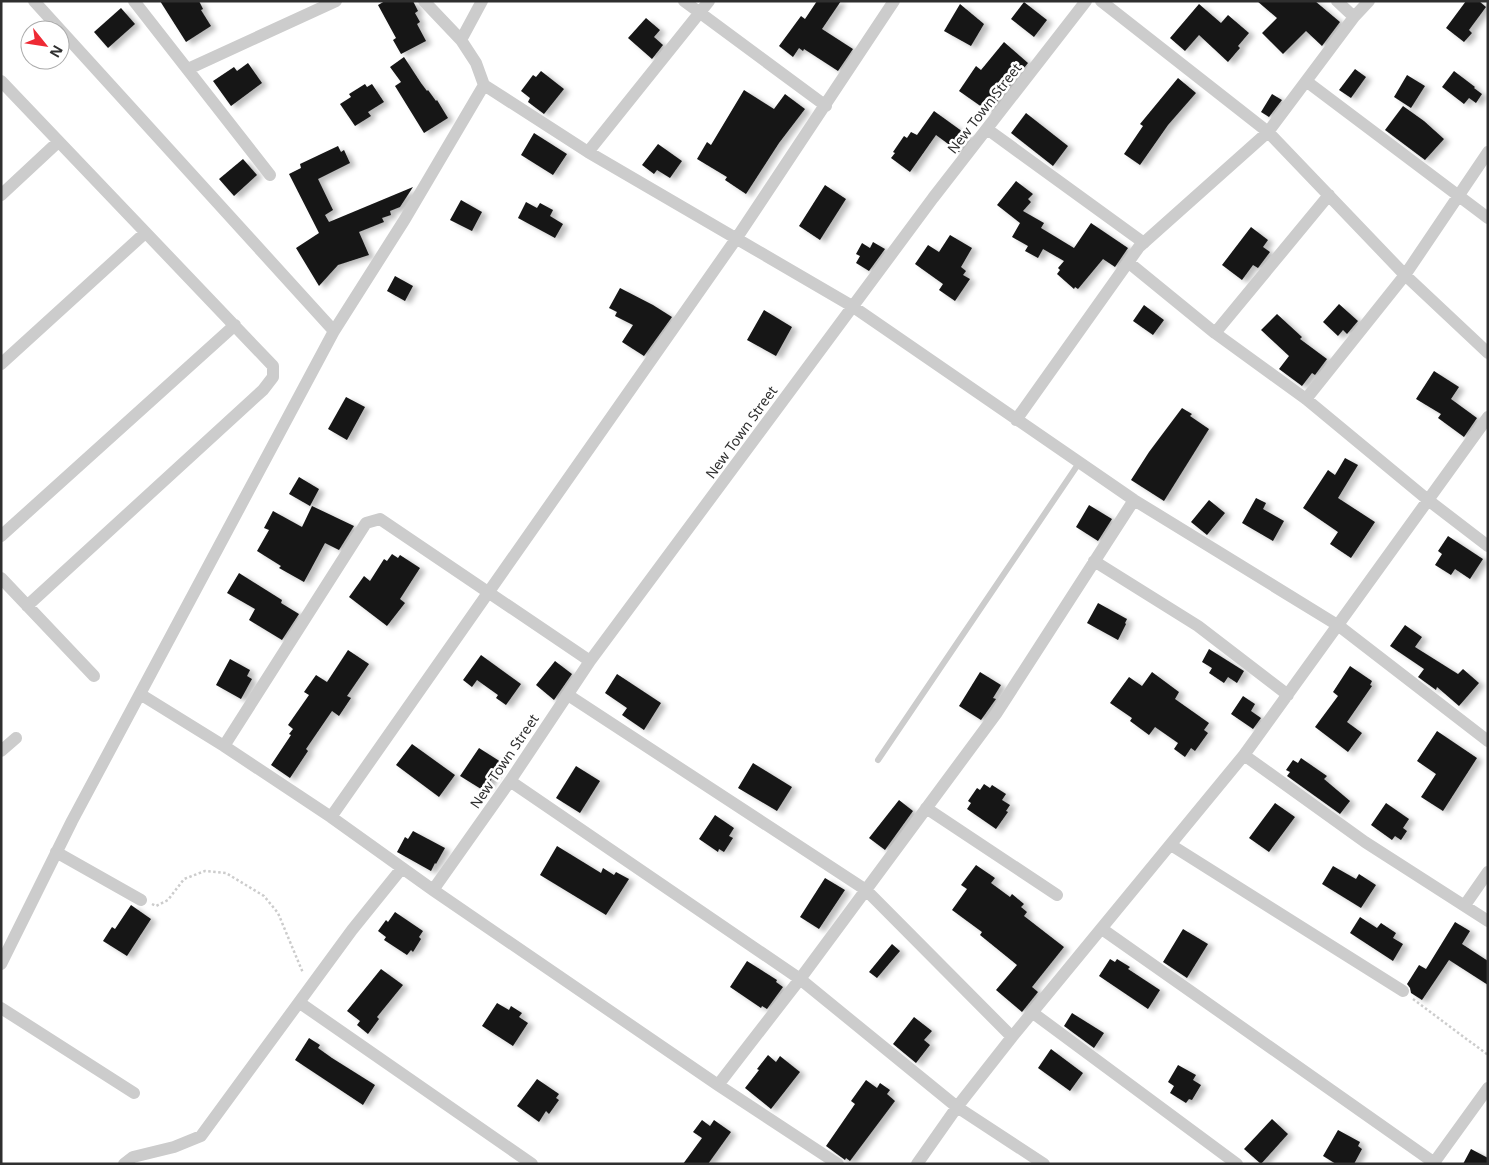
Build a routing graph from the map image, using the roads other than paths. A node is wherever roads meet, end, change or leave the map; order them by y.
1 (34, 1) edge
2 (134, 1) edge
3 (336, 1) edge
4 (424, 1) edge
5 (482, 1) edge
6 (684, 1) edge
7 (709, 1) edge
8 (894, 1) edge
9 (1086, 1) edge
10 (1100, 1) edge
11 (1337, 1) edge
12 (1369, 1) edge
13 (701, 13) junction
14 (1354, 17) junction
15 (461, 40) junction
16 (188, 69) junction
17 (1, 81) edge
18 (1306, 81) junction
19 (484, 85) junction
20 (826, 106) junction
21 (987, 129) junction
22 (1268, 132) junction
23 (58, 142) junction
24 (588, 152) junction
25 (1488, 152) edge
26 (270, 175) dead end
27 (1, 195) edge
28 (1329, 195) junction
29 (1457, 196) junction
30 (1488, 218) edge
31 (145, 233) junction
32 (736, 239) junction
33 (1144, 243) junction
34 (1128, 262) junction
35 (1405, 275) junction
36 (852, 306) junction
37 (235, 325) junction
38 (334, 331) junction
39 (1215, 333) junction
40 (1488, 353) edge
41 (1, 364) edge
42 (1306, 399) junction
43 (1488, 416) edge
44 (1016, 420) junction
45 (1079, 463) junction
46 (1134, 500) junction
47 (1428, 500) junction
48 (1, 536) edge
49 (1488, 546) edge
50 (1094, 561) junction
51 (1, 578) edge
52 (488, 593) junction
53 (27, 606) junction
54 (1339, 626) junction
55 (590, 661) junction
56 (94, 676) dead end
57 (140, 694) junction
58 (568, 695) junction
59 (1288, 695) junction
60 (16, 738) dead end
61 (1488, 741) edge
62 (224, 746) junction
63 (1, 751) edge
64 (1244, 755) junction
65 (878, 760) dead end
66 (510, 781) junction
67 (926, 808) junction
68 (331, 817) junction
69 (1171, 845) junction
70 (56, 852) junction
71 (402, 868) junction
72 (1488, 872) edge
73 (433, 890) junction
74 (866, 890) junction
75 (1057, 895) dead end
76 (141, 900) road end
77 (1465, 905) junction
78 (1488, 921) edge
79 (1102, 929) junction
80 (1, 964) edge
81 (800, 979) junction
82 (1402, 991) road end
83 (300, 1003) junction
84 (1, 1008) edge
85 (1033, 1013) junction
86 (1012, 1037) junction
87 (718, 1085) junction
88 (1488, 1088) edge
89 (134, 1093) dead end
90 (957, 1107) junction
91 (1434, 1163) edge
92 (124, 1164) edge
93 (532, 1164) edge
94 (838, 1164) edge
95 (917, 1164) edge
96 (1044, 1164) edge
97 (1237, 1164) edge

1 - 38 street
2 - 16 street
3 - 16 street
4 - 15 street
5 - 15 street
6 - 13 street
7 - 13 street
8 - 20 street
9 - 21 street, New Town Street
10 - 22 street
11 - 14 street
12 - 14 street
13 - 20 street
13 - 24 street
14 - 18 street
15 - 19 street
16 - 26 street
17 - 23 street
18 - 22 street
18 - 29 street
19 - 24 street
19 - 38 street
20 - 32 street
21 - 33 street
21 - 36 street, New Town Street
22 - 28 street
22 - 33 street
23 - 27 street
23 - 31 street
24 - 32 street
25 - 29 street
28 - 35 street
28 - 39 street
29 - 30 street
29 - 35 street
31 - 37 street
31 - 41 street
32 - 36 street
32 - 52 street
33 - 34 street
34 - 39 street
34 - 44 street
35 - 40 street
35 - 42 street
36 - 44 street
36 - 55 street, New Town Street
37 - 48 street
37 - 53 street
38 - 57 street
39 - 42 street
42 - 47 street
43 - 47 street
44 - 45 street
45 - 46 street
45 - 65 lane
46 - 50 street
46 - 54 street
47 - 49 street
47 - 54 street
50 - 59 street
50 - 67 street
51 - 53 street
52 - 55 street
52 - 62 street
52 - 68 street
53 - 56 street
54 - 59 street
54 - 61 street
55 - 58 street, New Town Street
57 - 62 street
57 - 70 street
58 - 66 street, New Town Street
58 - 74 street
59 - 64 street
60 - 63 street
62 - 68 street
64 - 69 street
64 - 77 street
66 - 73 street, New Town Street
66 - 81 street
67 - 74 street
67 - 75 street
68 - 71 street
69 - 79 street
69 - 82 street
70 - 76 street
70 - 80 street
71 - 73 street
71 - 83 street
72 - 77 street
73 - 87 street
74 - 81 street
74 - 86 street
77 - 78 street
79 - 85 street
79 - 91 street
81 - 87 street
81 - 90 street
83 - 92 street
83 - 93 street
84 - 89 street
85 - 86 street
85 - 97 street
86 - 90 street
87 - 94 street
88 - 91 street
90 - 95 street
90 - 96 street

